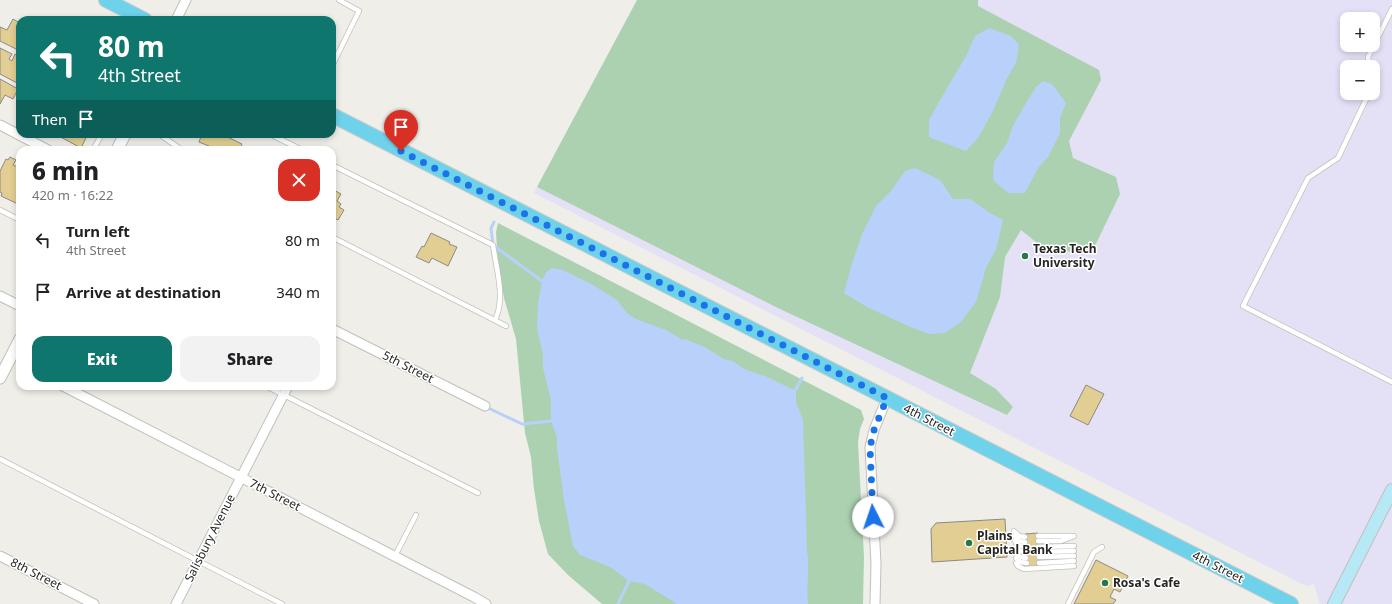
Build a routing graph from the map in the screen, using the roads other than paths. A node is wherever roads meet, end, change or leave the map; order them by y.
1 (106, 0) edge
2 (186, 0) edge
3 (339, 0) edge
4 (1392, 9) edge
5 (139, 16) edge
6 (178, 16) edge
7 (336, 58) edge
8 (1368, 60) edge
9 (1367, 100) edge
10 (336, 117) edge
11 (0, 125) edge
12 (16, 132) edge
13 (28, 138) edge
14 (165, 138) edge
15 (278, 138) edge
16 (41, 146) edge
17 (176, 146) edge
18 (294, 146) edge
19 (336, 167) edge
20 (0, 210) edge
21 (16, 218) edge
22 (336, 239) edge
23 (0, 296) edge
24 (16, 304) edge
25 (496, 320) junction
26 (506, 326) dead end
27 (336, 330) edge
28 (16, 347) edge
29 (0, 378) edge
30 (1391, 380) edge
31 (71, 390) edge
32 (274, 390) edge
33 (286, 390) edge
34 (283, 395) junction
35 (887, 398) junction
36 (485, 406) dead end
37 (0, 459) edge
38 (241, 478) junction
39 (1392, 490) edge
40 (478, 493) dead end
41 (416, 515) dead end
42 (1074, 536) dead end
43 (1026, 544) junction
44 (1015, 547) dead end
45 (1102, 547) dead end
46 (1016, 555) dead end
47 (0, 556) edge
48 (396, 556) junction
49 (1074, 556) junction
50 (1039, 560) dead end
51 (198, 561) junction
52 (1026, 561) dead end
53 (1016, 563) dead end
54 (94, 604) edge
55 (176, 604) edge
56 (282, 604) edge
57 (486, 604) edge
58 (875, 604) edge
59 (1068, 604) edge
60 (1291, 604) edge
61 (1334, 604) edge

1 - 5 main road
2 - 6 street
3 - 7 lane
4 - 8 lane
9 - 30 lane
10 - 35 main road, 4th Street
11 - 12 street
13 - 16 street
14 - 17 lane
15 - 18 lane
19 - 25 lane
20 - 21 lane
22 - 25 lane
23 - 24 street
25 - 26 lane
27 - 36 street, 5th Street
28 - 29 street
31 - 38 street, 7th Street
32 - 34 lane
33 - 34 street, Salisbury Avenue
34 - 38 street, Salisbury Avenue
34 - 40 lane
35 - 58 street
35 - 60 main road, 4th Street
37 - 51 lane
38 - 48 street, 7th Street
38 - 51 street, Salisbury Avenue
39 - 61 main road
41 - 48 lane
42 - 49 lane
43 - 43 lane
43 - 44 lane
45 - 59 lane
46 - 52 lane
47 - 54 street, 8th Street
48 - 57 street, 7th Street
49 - 50 lane
49 - 53 lane
51 - 55 street, Salisbury Avenue
51 - 56 lane

